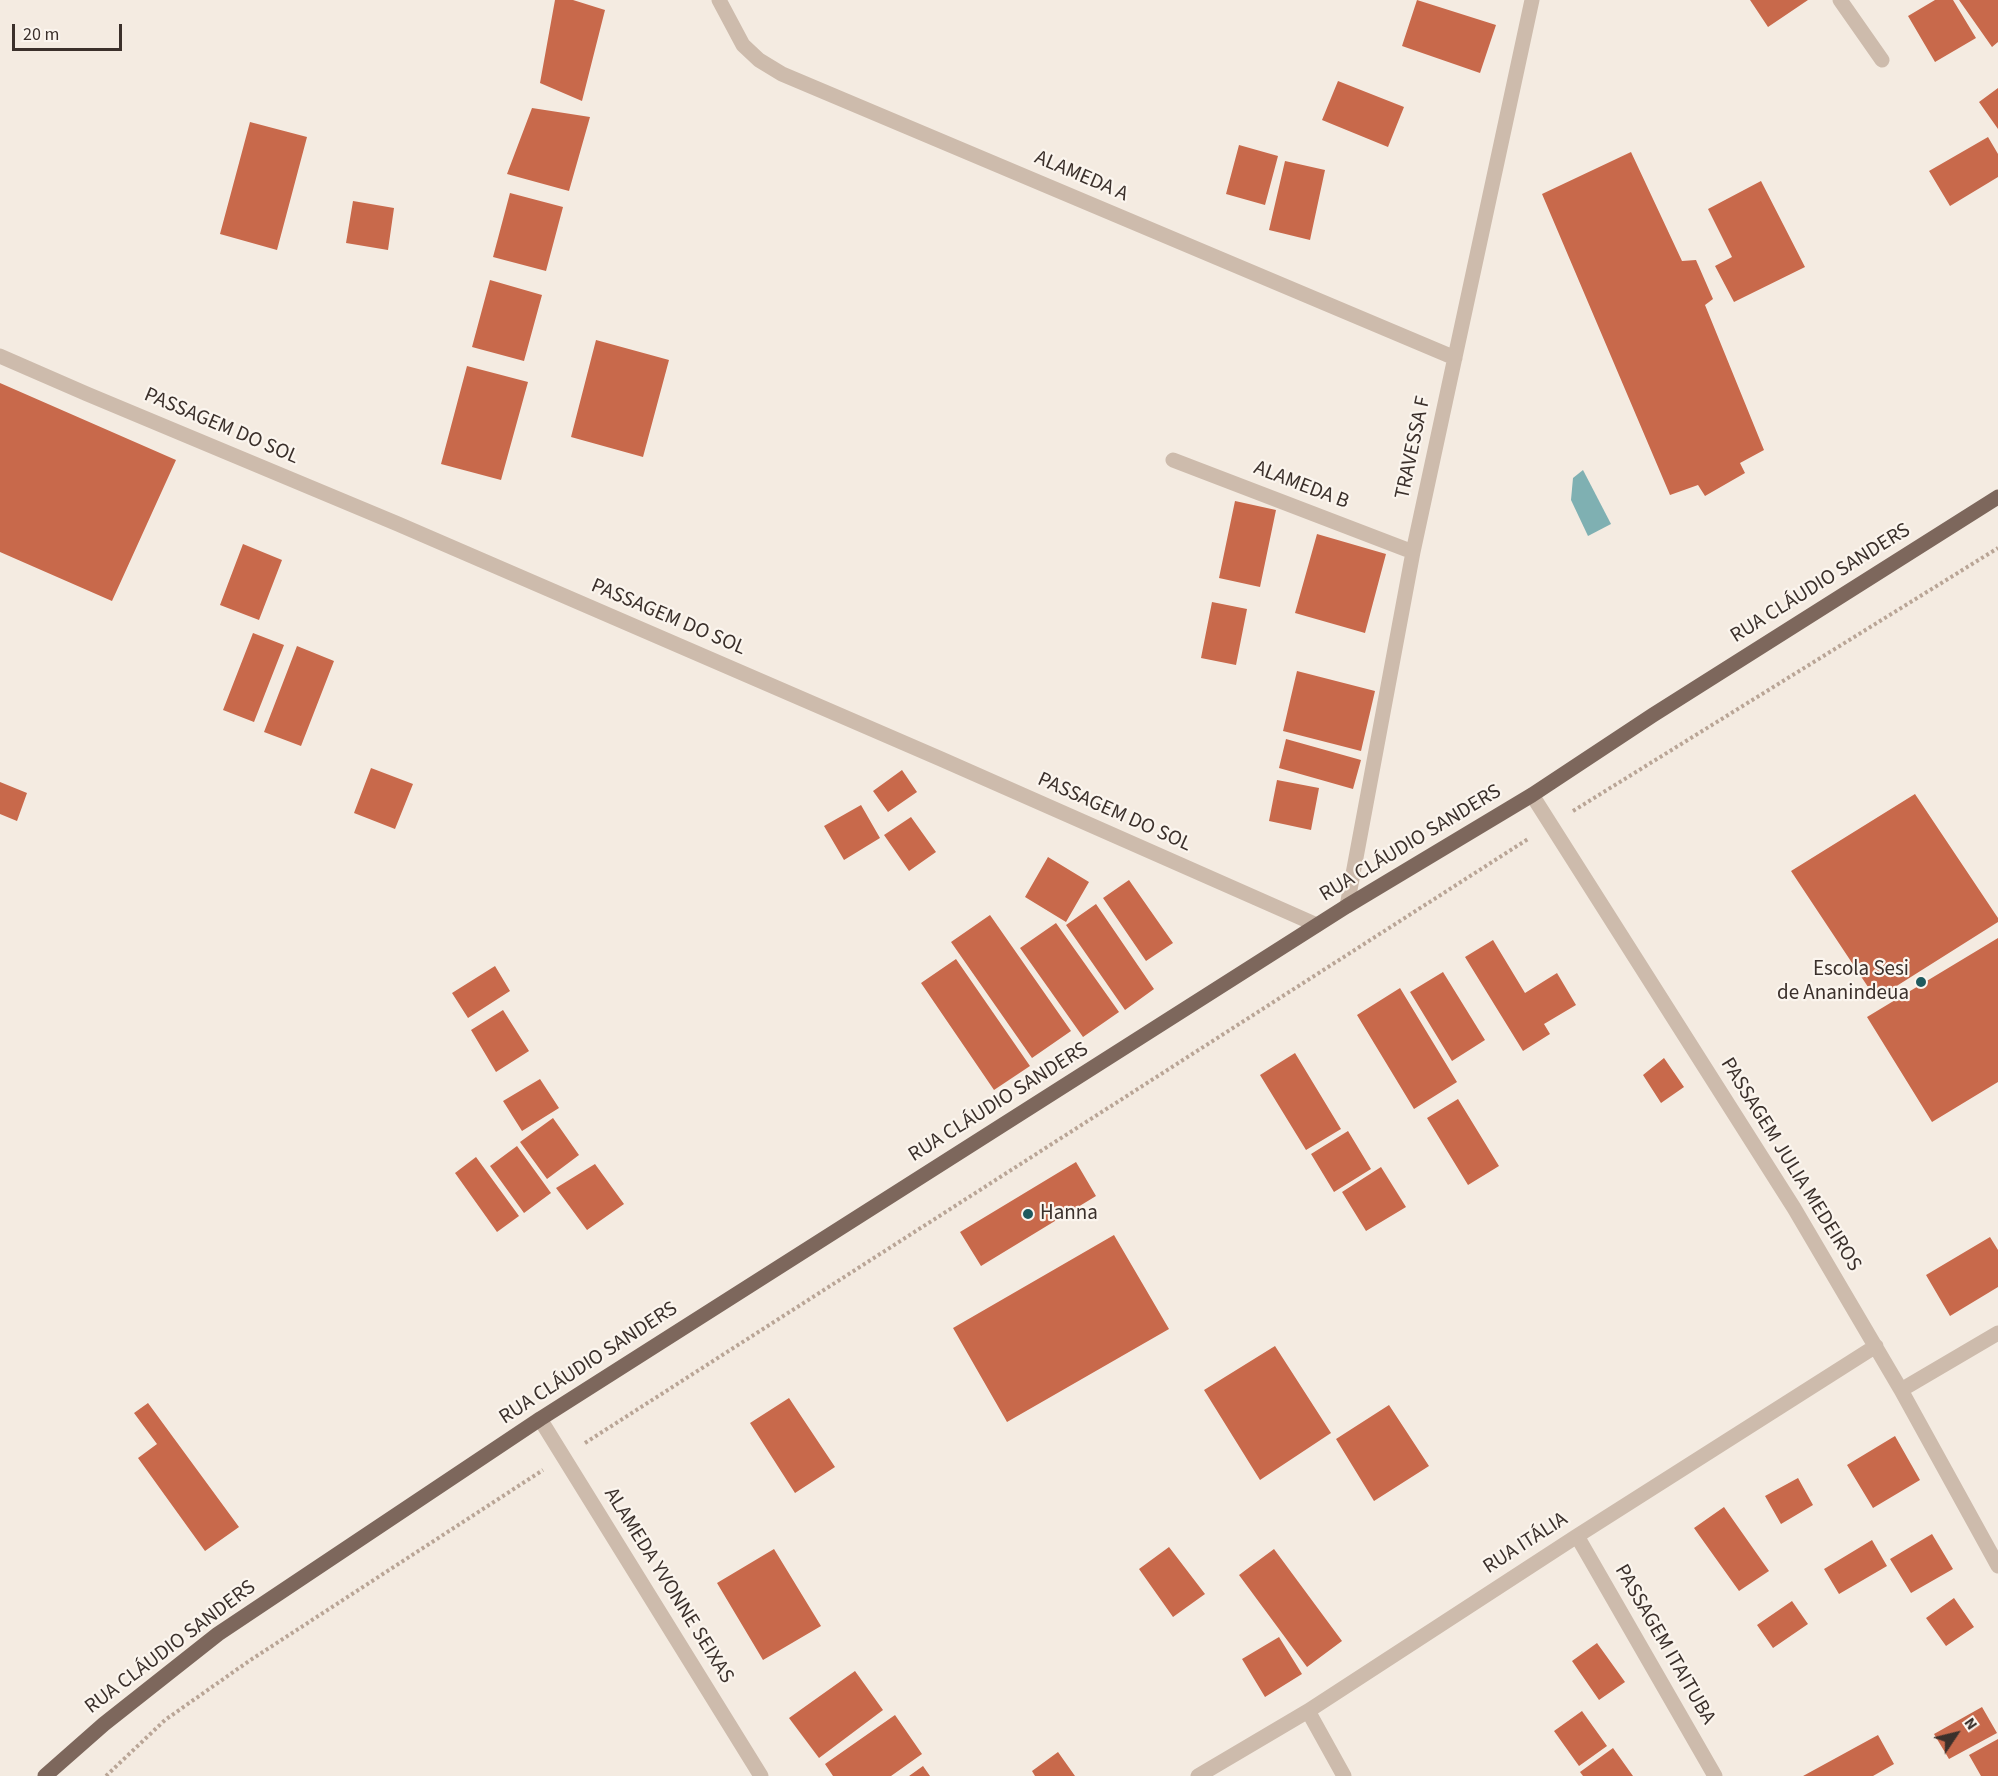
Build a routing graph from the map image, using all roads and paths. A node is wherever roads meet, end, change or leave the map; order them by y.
1 (719, 0) edge
2 (1532, 0) edge
3 (1840, 0) edge
4 (1882, 60) dead end
5 (0, 356) edge
6 (1455, 358) junction
7 (1173, 459) dead end
8 (1998, 497) edge
9 (1998, 548) edge
10 (1413, 552) junction
11 (1532, 795) junction
12 (1551, 825) junction
13 (1347, 906) junction
14 (1317, 926) junction
15 (1998, 1333) edge
16 (1876, 1346) junction
17 (1901, 1390) junction
18 (540, 1419) junction
19 (564, 1457) junction
20 (1577, 1536) junction
21 (1998, 1566) edge
22 (1308, 1711) junction
23 (45, 1776) edge
24 (106, 1776) edge
25 (761, 1776) edge
26 (1198, 1776) edge
27 (1344, 1776) edge
28 (1715, 1776) edge

1 - 6 street, ALAMEDA A
2 - 6 street, TRAVESSA F
3 - 4 street
5 - 14 street, PASSAGEM DO SOL
6 - 10 street, TRAVESSA F
7 - 10 street, ALAMEDA B
8 - 11 main road, RUA CLÁUDIO SANDERS
9 - 12 path
10 - 13 street, TRAVESSA F
11 - 12 street, PASSAGEM JULIA MEDEIROS
11 - 13 main road, RUA CLÁUDIO SANDERS
12 - 16 street, PASSAGEM JULIA MEDEIROS
12 - 19 path
13 - 14 main road, RUA CLÁUDIO SANDERS
14 - 18 main road, RUA CLÁUDIO SANDERS
15 - 17 street
16 - 17 street, PASSAGEM JULIA MEDEIROS
16 - 20 street, RUA ITÁLIA
17 - 21 street, PASSAGEM JULIA MEDEIROS
18 - 19 street, ALAMEDA YVONNE SEIXAS
18 - 23 main road, RUA CLÁUDIO SANDERS
19 - 24 path
19 - 25 street, ALAMEDA YVONNE SEIXAS
20 - 22 street, RUA ITÁLIA
20 - 28 street, PASSAGEM ITAITUBA
22 - 26 street, RUA ITÁLIA
22 - 27 street

